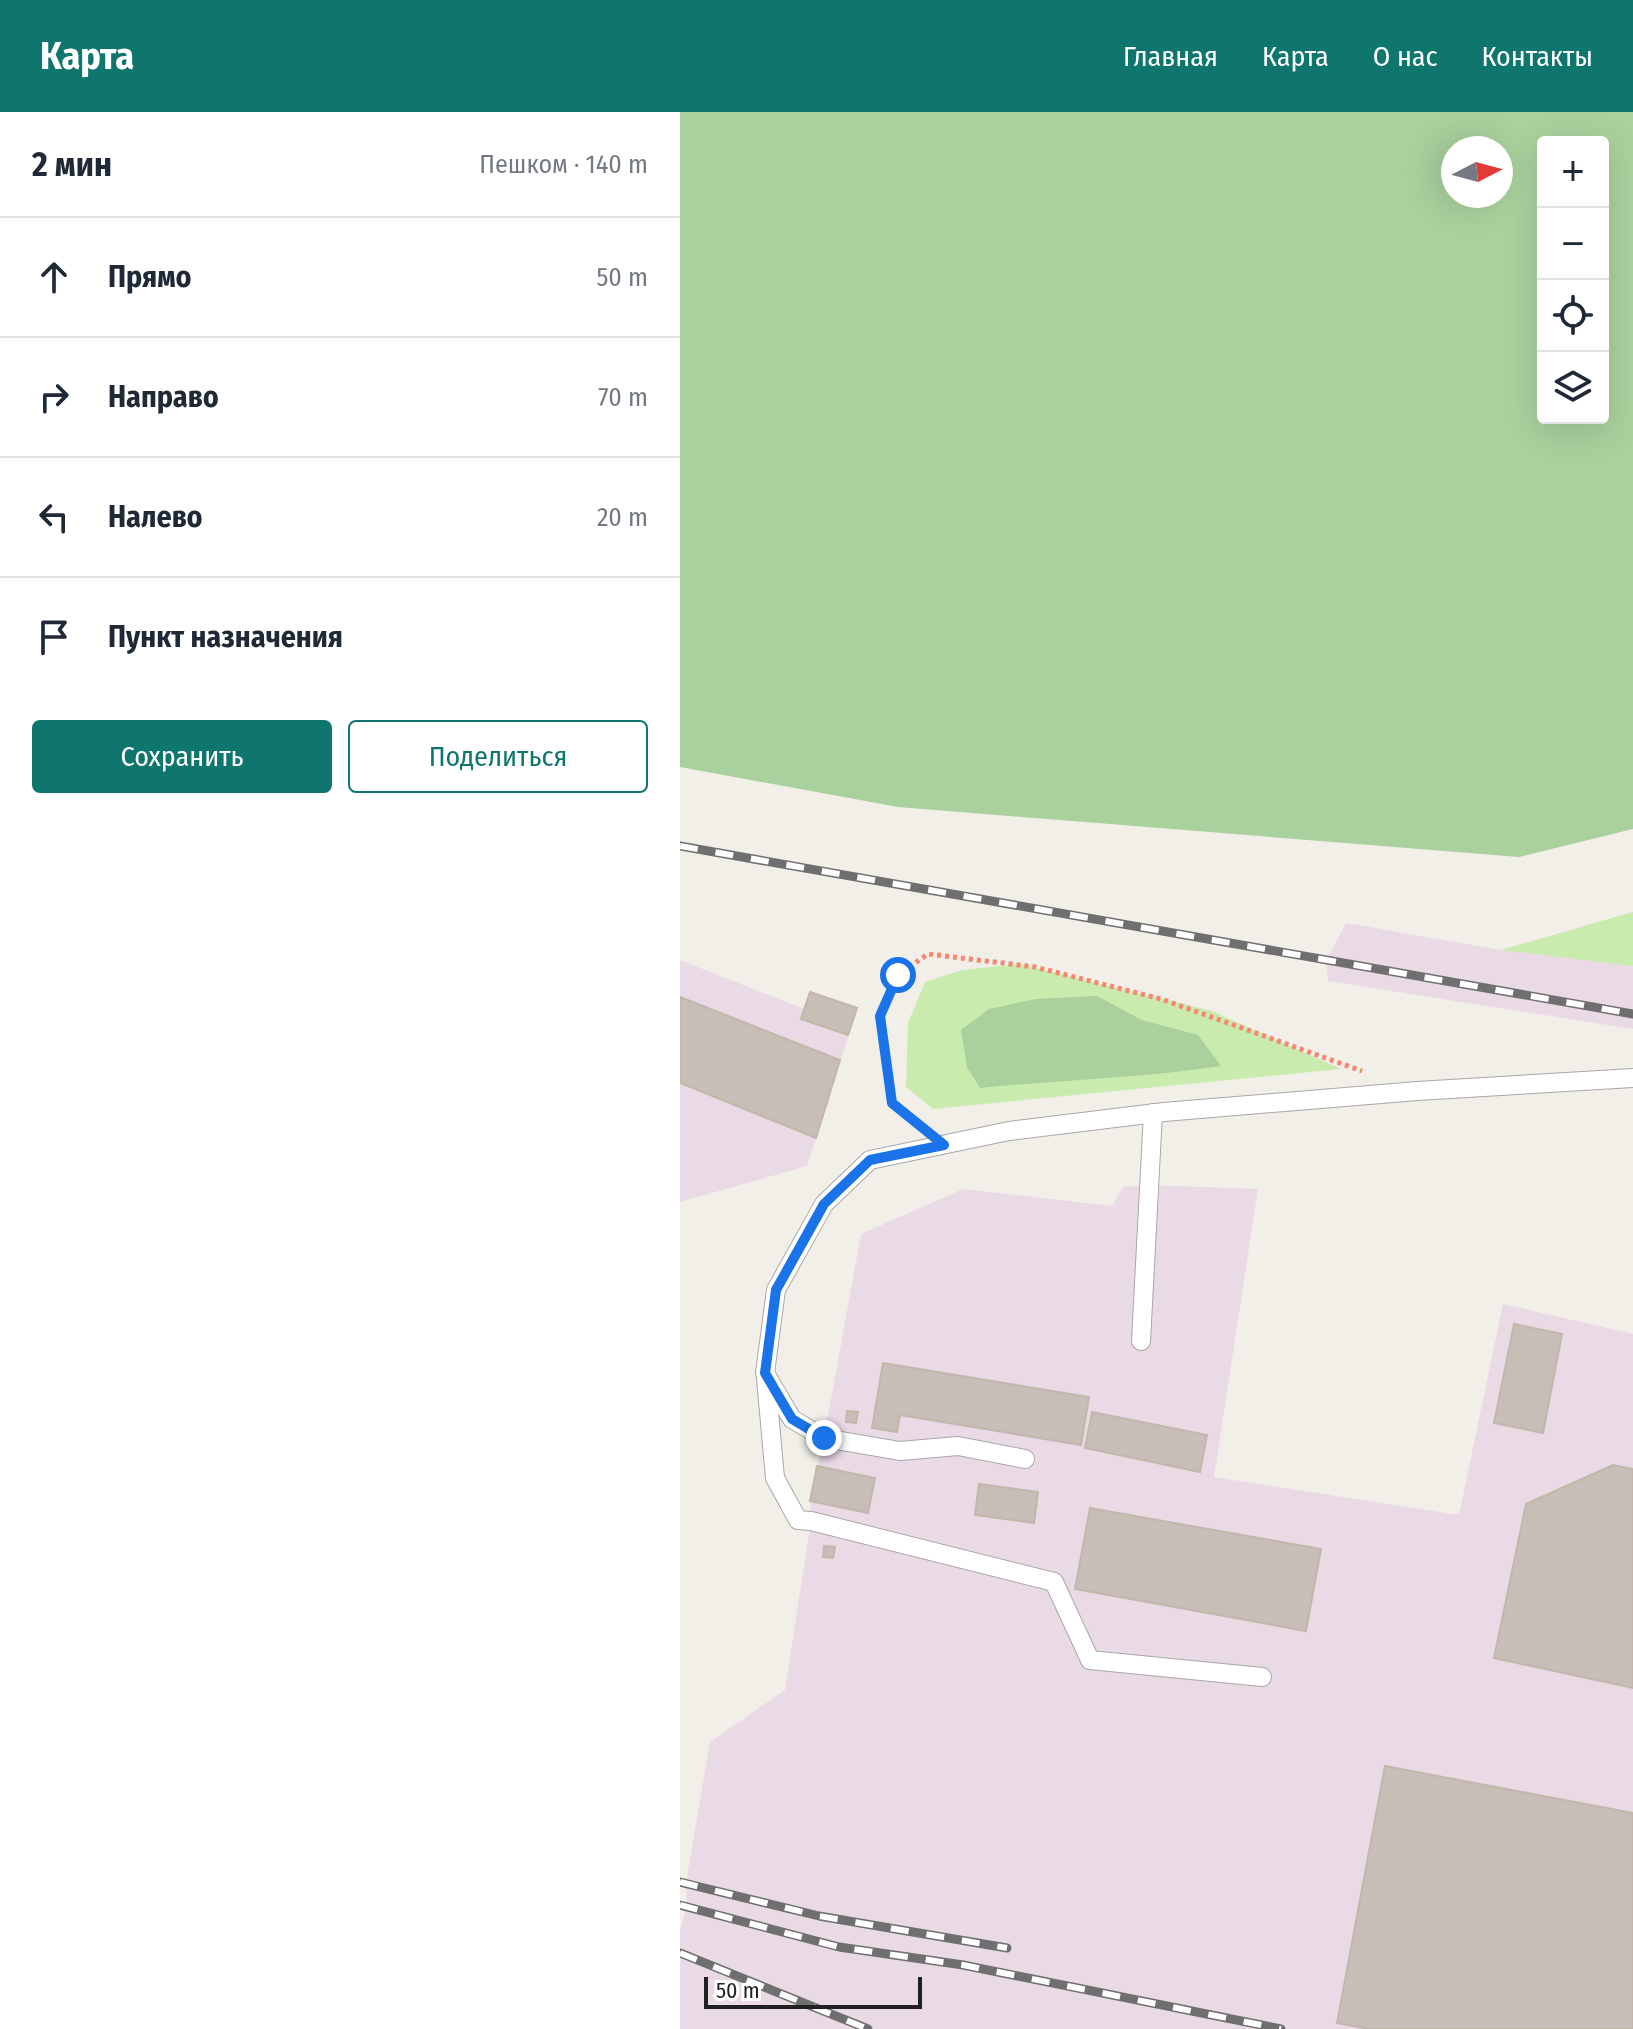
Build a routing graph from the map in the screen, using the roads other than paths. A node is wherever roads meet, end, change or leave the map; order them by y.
1 (1633, 1078) edge
2 (1153, 1113) junction
3 (1141, 1341) dead end
4 (765, 1373) junction
5 (1025, 1459) dead end
6 (1262, 1677) dead end

1 - 2 lane
2 - 3 lane
2 - 4 lane
4 - 5 lane
4 - 6 lane

